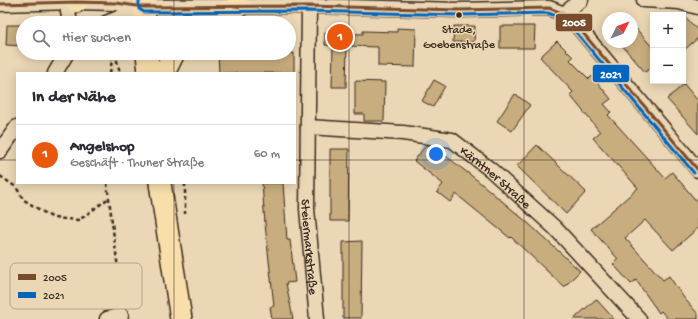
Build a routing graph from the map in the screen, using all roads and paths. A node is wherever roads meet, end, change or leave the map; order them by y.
1 (581, 0) edge
2 (644, 0) edge
3 (72, 1) edge
4 (0, 4) edge
5 (239, 6) junction
6 (309, 6) junction
7 (564, 7) edge
8 (698, 7) edge
9 (144, 10) edge
10 (71, 16) edge
11 (126, 16) edge
12 (218, 16) edge
13 (63, 60) edge
14 (113, 60) edge
15 (116, 60) edge
16 (148, 60) edge
17 (170, 60) edge
18 (56, 72) edge
19 (110, 72) edge
20 (120, 72) edge
21 (149, 72) edge
22 (164, 72) edge
23 (16, 128) edge
24 (308, 128) junction
25 (0, 151) edge
26 (698, 170) edge
27 (0, 176) edge
28 (107, 184) edge
29 (160, 184) edge
30 (109, 198) junction
31 (117, 263) edge
32 (121, 309) edge
33 (121, 315) joint
34 (107, 319) edge
35 (181, 319) edge
36 (317, 319) edge
37 (639, 319) edge

1 - 7 street
2 - 8 street
3 - 4 street
3 - 9 street
3 - 10 street
5 - 6 street
5 - 9 street
5 - 12 main road
6 - 7 street
6 - 24 street, Steiermarkstraße
7 - 26 street
9 - 11 street
13 - 18 street
14 - 19 path
15 - 20 path
16 - 21 main road
17 - 22 main road
23 - 25 street
24 - 36 street, Steiermarkstraße
24 - 37 street, Kärntner Straße
27 - 30 path
28 - 30 path
29 - 35 main road
30 - 31 path
32 - 33 path
33 - 34 street

